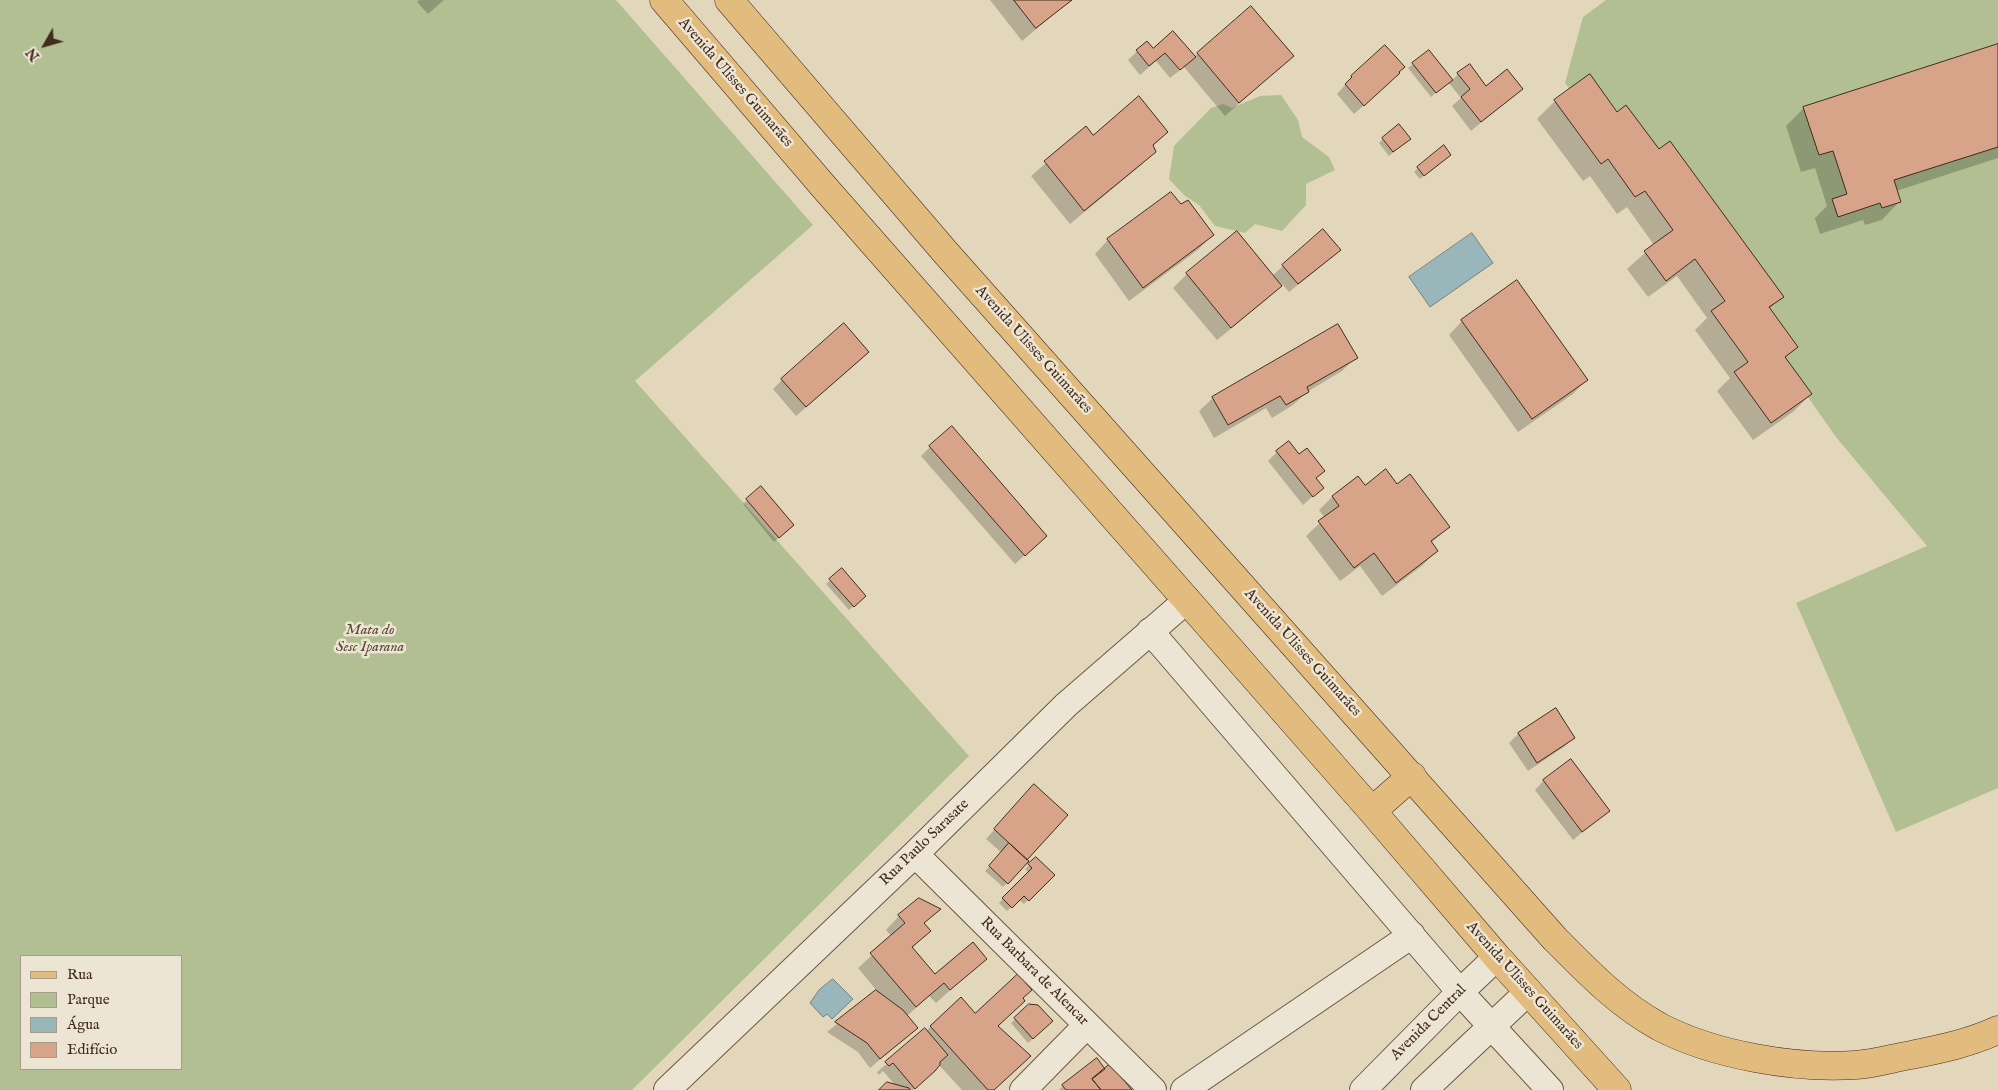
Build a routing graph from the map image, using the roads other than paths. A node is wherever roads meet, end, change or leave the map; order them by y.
1 (664, 0) edge
2 (729, 0) edge
3 (1187, 600) junction
4 (1150, 631) junction
5 (1412, 776) junction
6 (1372, 811) junction
7 (915, 854) junction
8 (1412, 935) junction
9 (1497, 957) junction
10 (1460, 992) junction
11 (1528, 992) junction
12 (1087, 1025) junction
13 (1491, 1027) junction
14 (1998, 1030) edge
15 (666, 1090) edge
16 (1023, 1090) edge
17 (1153, 1090) edge
18 (1184, 1090) edge
19 (1363, 1090) edge
20 (1424, 1090) edge
21 (1550, 1090) edge
22 (1617, 1090) edge

1 - 3 main road, Avenida Ulisses Guimarães
2 - 5 main road, Avenida Ulisses Guimarães
3 - 4 street, Rua Paulo Sarasate
3 - 6 main road, Avenida Ulisses Guimarães
4 - 7 street, Rua Paulo Sarasate
4 - 8 street
5 - 6 main road
5 - 14 main road, Avenida Ulisses Guimarães
6 - 9 main road, Avenida Ulisses Guimarães
7 - 12 street, Rua Barbara de Alencar
7 - 15 street, Rua Paulo Sarasate
8 - 10 street
8 - 18 street
9 - 10 street, Avenida Central
9 - 11 main road, Avenida Ulisses Guimarães
10 - 13 street
10 - 19 street, Avenida Central
11 - 13 street
11 - 22 main road, Avenida Ulisses Guimarães
12 - 16 street
12 - 17 street, Rua Barbara de Alencar
13 - 20 street
13 - 21 street

